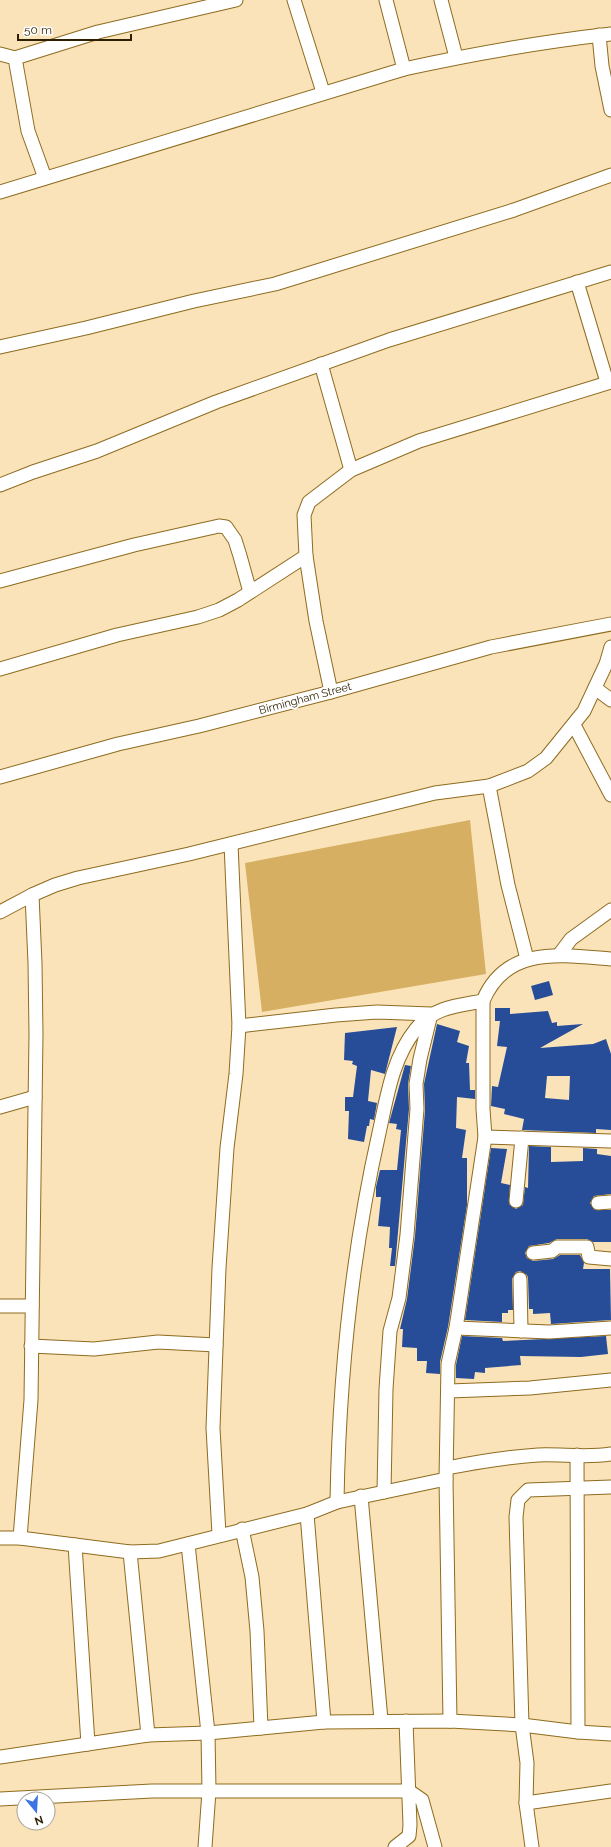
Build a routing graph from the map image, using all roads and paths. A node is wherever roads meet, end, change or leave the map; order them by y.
1 (236, 0) edge
2 (294, 0) edge
3 (386, 0) edge
4 (441, 0) edge
5 (605, 35) edge
6 (0, 54) edge
7 (456, 57) junction
8 (14, 58) junction
9 (404, 69) junction
10 (323, 92) junction
11 (611, 110) edge
12 (611, 175) edge
13 (45, 178) junction
14 (0, 192) edge
15 (611, 272) edge
16 (578, 282) junction
17 (0, 347) edge
18 (321, 364) junction
19 (609, 382) edge
20 (351, 470) junction
21 (0, 485) edge
22 (306, 556) junction
23 (0, 581) edge
24 (250, 592) junction
25 (611, 624) edge
26 (611, 647) edge
27 (0, 669) edge
28 (595, 688) junction
29 (331, 692) junction
30 (611, 700) edge
31 (574, 725) junction
32 (0, 776) edge
33 (489, 786) junction
34 (611, 796) edge
35 (231, 844) junction
36 (32, 895) junction
37 (611, 910) edge
38 (0, 912) edge
39 (559, 956) junction
40 (527, 958) junction
41 (611, 959) edge
42 (483, 1001) junction
43 (431, 1014) junction
44 (239, 1026) junction
45 (35, 1097) junction
46 (0, 1106) edge
47 (485, 1137) junction
48 (522, 1138) junction
49 (611, 1142) edge
50 (516, 1201) dead end
51 (533, 1253) dead end
52 (611, 1259) edge
53 (520, 1279) dead end
54 (0, 1306) edge
55 (32, 1306) junction
56 (456, 1328) junction
57 (611, 1328) edge
58 (521, 1331) junction
59 (216, 1345) junction
60 (31, 1346) junction
61 (611, 1380) edge
62 (449, 1391) junction
63 (611, 1454) edge
64 (577, 1455) junction
65 (447, 1474) junction
66 (611, 1487) edge
67 (577, 1489) junction
68 (384, 1492) junction
69 (361, 1496) junction
70 (337, 1502) junction
71 (307, 1514) junction
72 (242, 1529) junction
73 (219, 1534) junction
74 (0, 1538) edge
75 (20, 1538) junction
76 (188, 1544) junction
77 (74, 1545) junction
78 (130, 1552) junction
79 (381, 1720) junction
80 (406, 1721) junction
81 (450, 1721) junction
82 (324, 1722) junction
83 (522, 1725) junction
84 (261, 1728) junction
85 (578, 1732) junction
86 (208, 1733) junction
87 (611, 1734) edge
88 (148, 1735) junction
89 (88, 1744) junction
90 (0, 1757) edge
91 (209, 1791) junction
92 (409, 1791) junction
93 (611, 1791) edge
94 (0, 1799) edge
95 (526, 1803) junction
96 (205, 1847) edge
97 (395, 1847) edge
98 (435, 1847) edge
99 (532, 1847) edge

1 - 8 street
2 - 10 street
3 - 9 street
4 - 7 street
5 - 7 street
5 - 11 street
6 - 8 street
7 - 9 street
8 - 13 street
9 - 10 street
10 - 13 street
12 - 17 street
13 - 14 street
15 - 16 street
16 - 18 street
16 - 19 street
18 - 20 street
18 - 21 street
19 - 20 street
20 - 22 street
22 - 24 street
22 - 29 street
23 - 24 street
24 - 27 street
25 - 29 street, Birmingham Street
26 - 28 street
28 - 30 street
28 - 31 street
29 - 32 street, Birmingham Street
31 - 33 street
31 - 34 street
33 - 35 street
33 - 40 street
35 - 36 street
35 - 44 street
36 - 38 street
36 - 45 street
37 - 39 street
39 - 40 street
39 - 41 street
40 - 42 street
42 - 43 street
42 - 47 street
43 - 44 street
43 - 68 street
43 - 70 street
44 - 59 street
45 - 46 street
45 - 55 street
47 - 48 street
47 - 56 street
48 - 49 street
48 - 50 street
51 - 52 street
53 - 58 street
54 - 55 street
55 - 60 street
56 - 58 street
56 - 62 street
57 - 58 street
59 - 60 street
59 - 73 street
60 - 75 street
61 - 62 street
62 - 65 street
63 - 64 street
64 - 65 street
64 - 67 street
65 - 68 street
65 - 81 street
66 - 67 street
67 - 83 street
67 - 85 street
68 - 69 street
69 - 70 street
69 - 79 street
70 - 71 street
71 - 72 street
71 - 82 street
72 - 73 street
72 - 84 street
73 - 76 street
74 - 75 street
75 - 77 street
76 - 78 street
76 - 86 street
77 - 78 street
77 - 89 street
78 - 88 street
79 - 80 street
79 - 82 street
80 - 81 street
80 - 92 street
81 - 83 street
82 - 84 street
83 - 85 street
83 - 95 street
84 - 86 street
85 - 87 street
86 - 88 street
86 - 91 street
88 - 89 street
89 - 90 street
91 - 92 street
91 - 94 street
91 - 96 street
92 - 97 street
92 - 98 street
93 - 95 street
95 - 99 street

